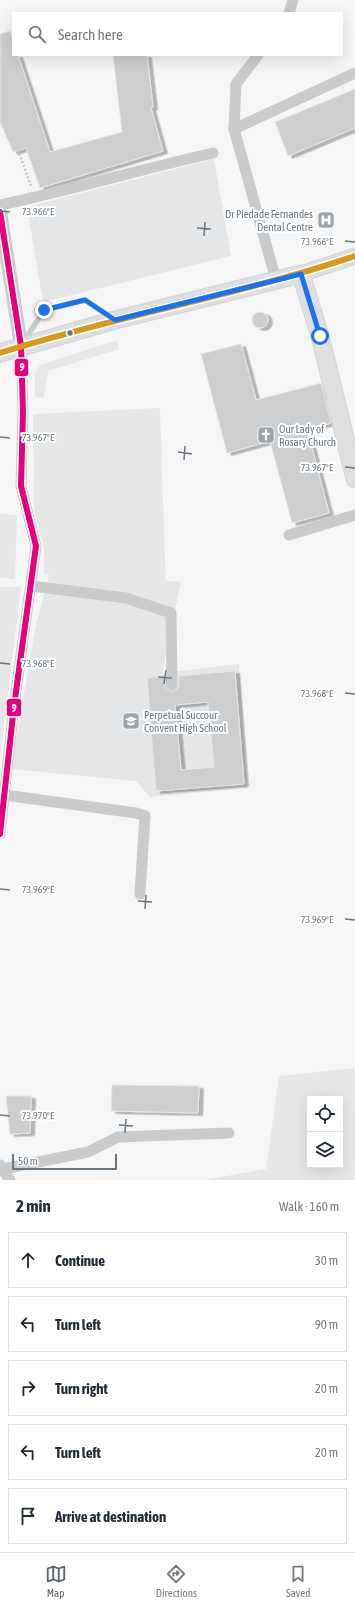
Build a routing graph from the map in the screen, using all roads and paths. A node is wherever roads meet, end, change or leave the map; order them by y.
1 (294, 0) edge
2 (289, 12) edge
3 (257, 56) edge
4 (355, 73) edge
5 (234, 129) junction
6 (18, 150) dead end
7 (212, 153) dead end
8 (35, 198) junction
9 (0, 204) edge
10 (0, 212) edge
11 (2, 241) edge
12 (355, 256) edge
13 (301, 274) junction
14 (276, 280) junction
15 (115, 320) junction
16 (20, 346) junction
17 (0, 353) edge
18 (354, 471) edge
19 (355, 515) edge
20 (288, 535) dead end
21 (30, 586) junction
22 (172, 685) dead end
23 (4, 794) junction
24 (0, 834) edge
25 (140, 894) dead end
26 (229, 1133) dead end
27 (1, 1167) edge
28 (10, 1180) edge

1 - 2 street
3 - 5 street
4 - 5 street
5 - 14 street
6 - 8 path
7 - 8 street
8 - 9 street
10 - 11 street
11 - 16 street
12 - 13 main road
13 - 14 main road
13 - 18 main road
14 - 15 main road
15 - 16 main road
15 - 16 lane
16 - 17 main road
16 - 21 street
19 - 20 street
21 - 22 street
21 - 23 street
23 - 24 street
23 - 25 street
26 - 27 street
27 - 28 street

